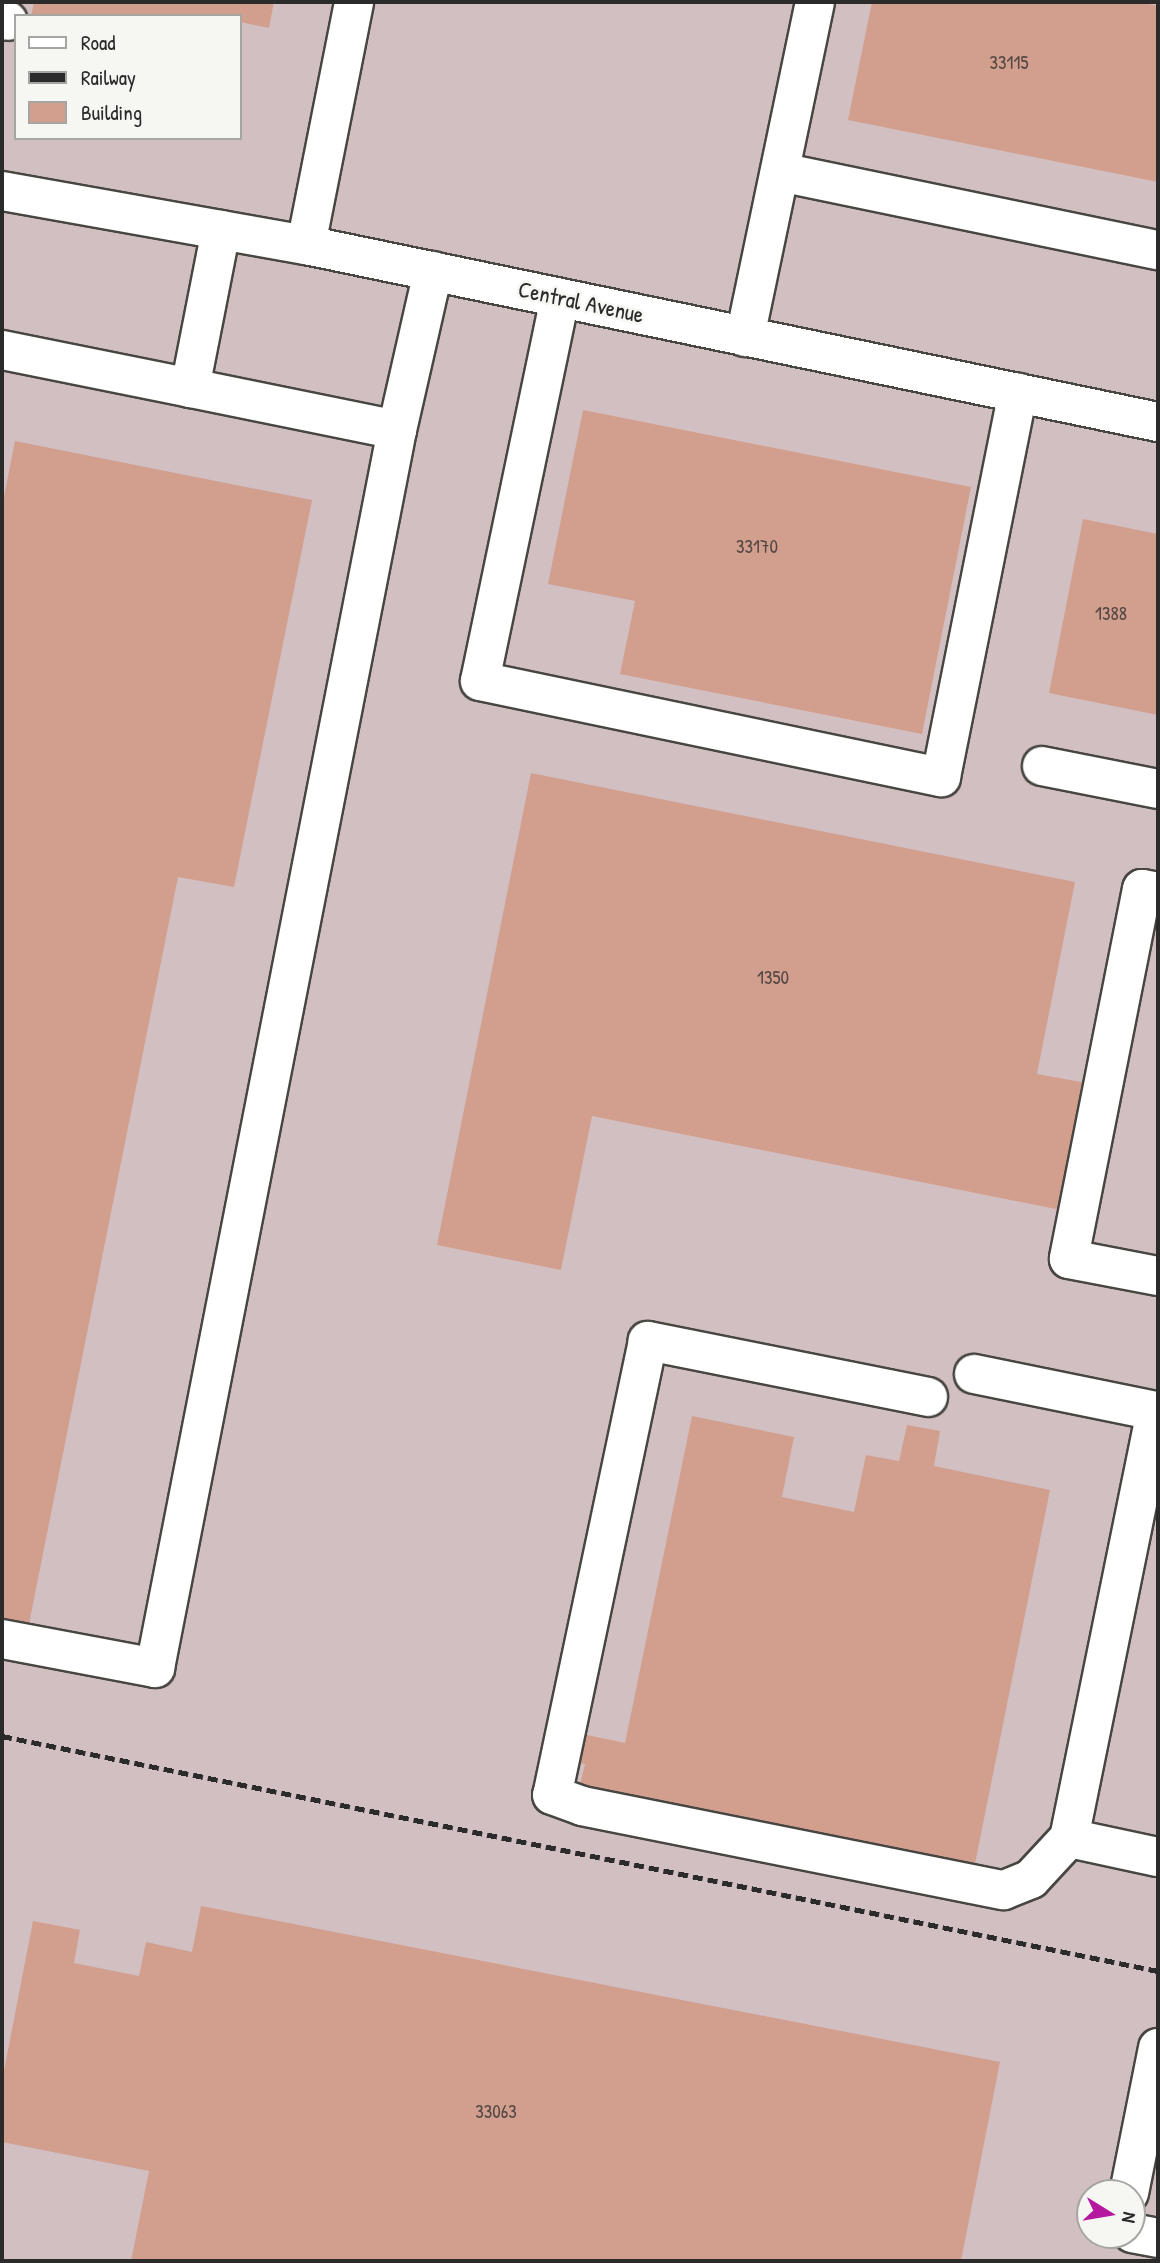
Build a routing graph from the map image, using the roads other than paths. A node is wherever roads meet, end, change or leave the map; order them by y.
1 (354, 2) edge
2 (815, 2) edge
3 (780, 172) junction
4 (2, 191) edge
5 (221, 230) junction
6 (306, 245) junction
7 (1158, 250) edge
8 (433, 271) junction
9 (559, 298) junction
10 (745, 337) junction
11 (2, 350) edge
12 (190, 388) junction
13 (1018, 393) junction
14 (1158, 422) edge
15 (397, 430) junction
16 (1042, 766) dead end
17 (1158, 789) edge
18 (1158, 892) edge
19 (1158, 1276) edge
20 (974, 1374) dead end
21 (928, 1397) dead end
22 (1157, 1410) edge
23 (2, 1639) edge
24 (1069, 1838) junction
25 (1158, 1857) edge
26 (1158, 2048) edge
27 (1132, 2179) edge

1 - 6 street
2 - 3 street
3 - 7 street
3 - 10 street
4 - 5 street, Central Avenue
5 - 6 street, Central Avenue
5 - 12 street
6 - 8 street, Central Avenue
8 - 9 street, Central Avenue
8 - 15 street
9 - 10 street, Central Avenue
9 - 13 street
10 - 13 street, Central Avenue
11 - 12 street
12 - 15 street
13 - 14 street, Central Avenue
15 - 23 street
16 - 17 street
18 - 19 street
20 - 22 street
21 - 24 street
22 - 24 street
24 - 25 street
26 - 27 street

